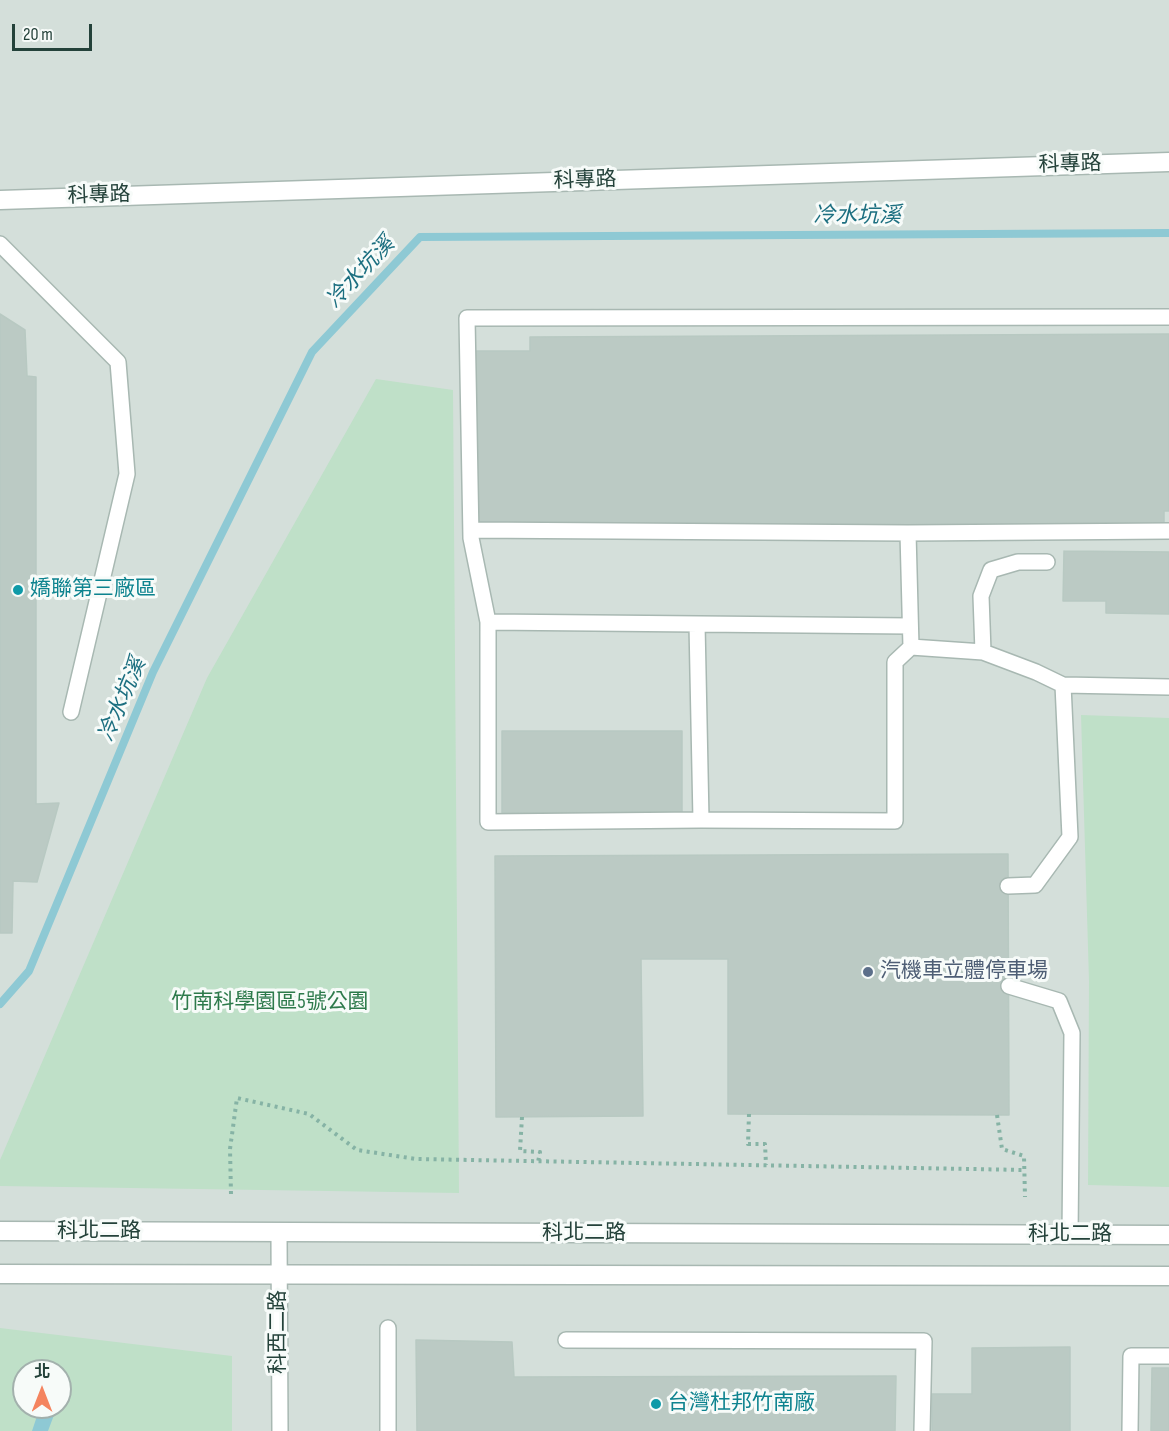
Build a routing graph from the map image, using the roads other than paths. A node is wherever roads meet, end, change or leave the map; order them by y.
1 (1169, 162) edge
2 (0, 200) edge
3 (0, 244) edge
4 (1169, 317) edge
5 (471, 530) junction
6 (1169, 531) edge
7 (908, 533) junction
8 (1047, 562) dead end
9 (488, 622) junction
10 (697, 624) junction
11 (910, 626) junction
12 (911, 647) junction
13 (983, 652) junction
14 (1063, 685) junction
15 (1169, 687) edge
16 (71, 712) dead end
17 (701, 820) junction
18 (1008, 886) dead end
19 (1009, 986) dead end
20 (0, 1231) edge
21 (279, 1233) junction
22 (1070, 1235) junction
23 (1169, 1235) edge
24 (0, 1274) edge
25 (279, 1275) junction
26 (1169, 1276) edge
27 (388, 1328) dead end
28 (566, 1340) dead end
29 (1169, 1356) edge
30 (280, 1431) edge
31 (388, 1431) edge
32 (922, 1431) edge
33 (1130, 1431) edge

1 - 2 street, 科專路
3 - 16 lane
4 - 5 lane
5 - 7 lane
5 - 9 lane
6 - 7 lane
7 - 11 lane
8 - 13 lane
9 - 10 lane
9 - 17 lane
10 - 11 lane
10 - 17 lane
11 - 12 lane
12 - 13 lane
12 - 17 lane
13 - 14 lane
14 - 15 lane
14 - 18 lane
19 - 22 lane
20 - 21 street, 科北二路
21 - 22 street, 科北二路
21 - 25 lane, 科西二路
22 - 23 street, 科北二路
24 - 25 street, 科北二路
25 - 26 street, 科北二路
25 - 30 lane, 科西二路
27 - 31 lane
28 - 32 lane
29 - 33 lane

